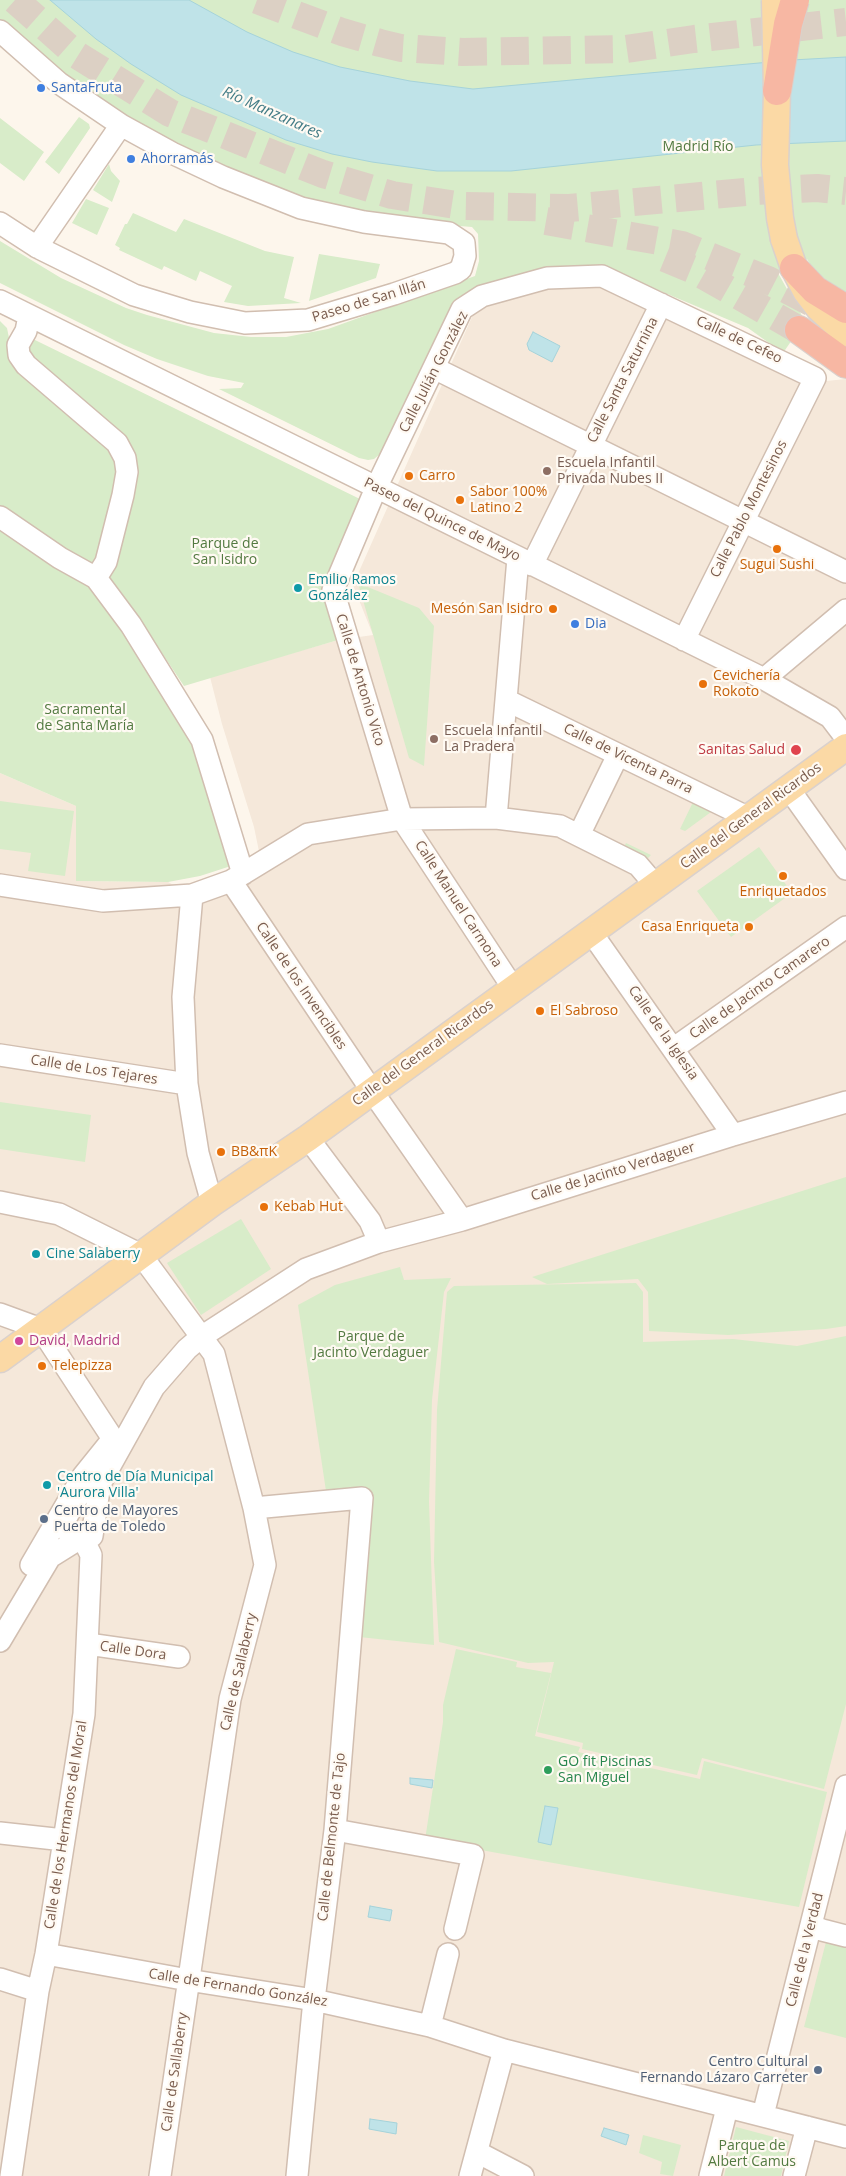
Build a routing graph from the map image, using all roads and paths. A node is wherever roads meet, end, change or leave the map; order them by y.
1 (775, 0) edge
2 (795, 0) edge
3 (0, 31) edge
4 (777, 92) junction
5 (121, 125) junction
6 (0, 223) edge
7 (37, 247) junction
8 (794, 268) junction
9 (0, 301) edge
10 (661, 304) junction
11 (846, 309) edge
12 (29, 316) junction
13 (799, 330) tunnel mouth
14 (846, 333) edge
15 (846, 364) edge
16 (434, 368) junction
17 (815, 378) joint
18 (590, 446) junction
19 (376, 488) junction
20 (0, 517) edge
21 (743, 521) junction
22 (525, 561) junction
23 (846, 572) edge
24 (96, 578) junction
25 (846, 610) edge
26 (684, 640) junction
27 (764, 679) junction
28 (506, 700) junction
29 (846, 738) edge
30 (846, 747) edge
31 (618, 755) junction
32 (789, 789) junction
33 (496, 818) junction
34 (749, 818) junction
35 (402, 819) junction
36 (579, 835) junction
37 (846, 869) edge
38 (237, 878) junction
39 (0, 885) edge
40 (656, 886) junction
41 (192, 895) junction
42 (846, 927) edge
43 (591, 932) junction
44 (513, 988) junction
45 (674, 1048) junction
46 (0, 1055) edge
47 (188, 1084) junction
48 (372, 1090) junction
49 (846, 1102) edge
50 (733, 1135) junction
51 (308, 1138) junction
52 (0, 1202) edge
53 (212, 1203) junction
54 (462, 1220) junction
55 (379, 1242) junction
56 (141, 1255) junction
57 (0, 1314) edge
58 (41, 1329) junction
59 (200, 1337) junction
60 (0, 1359) edge
61 (113, 1439) junction
62 (91, 1480) junction
63 (254, 1508) junction
64 (81, 1541) junction
65 (0, 1620) edge
66 (0, 1641) edge
67 (88, 1644) junction
68 (179, 1657) dead end
69 (846, 1786) edge
70 (335, 1830) junction
71 (0, 1833) edge
72 (64, 1840) junction
73 (812, 1922) junction
74 (455, 1929) dead end
75 (846, 1936) edge
76 (46, 1954) junction
77 (448, 1954) dead end
78 (0, 1979) edge
79 (188, 1980) junction
80 (38, 1991) junction
81 (314, 2000) junction
82 (430, 2026) junction
83 (504, 2050) junction
84 (727, 2108) junction
85 (763, 2115) junction
86 (807, 2127) junction
87 (846, 2137) edge
88 (477, 2152) junction
89 (11, 2176) edge
90 (160, 2176) edge
91 (297, 2176) edge
92 (470, 2176) edge
93 (523, 2176) edge
94 (710, 2176) edge
95 (794, 2176) edge

1 - 4 main road, bridge
2 - 4 highway, bridge
3 - 5 street
4 - 8 main road, bridge
5 - 7 street
5 - 7 street, Paseo de San Illán
6 - 7 street, Paseo de San Illán
8 - 11 highway
8 - 14 main road
9 - 12 street, Paseo del Quince de Mayo
10 - 16 street, Calle Julián González
10 - 17 street, Calle de Cefeo
10 - 18 street, Calle Santa Saturnina
12 - 19 street, Paseo del Quince de Mayo
12 - 24 street
13 - 15 highway
16 - 18 street
16 - 19 street, Calle Julián González
17 - 21 street, Calle Pablo Montesinos
18 - 21 street
18 - 22 street, Calle Santa Saturnina
19 - 22 street, Paseo del Quince de Mayo
19 - 35 street, Calle de Antonio Vico
20 - 24 street
21 - 23 street
21 - 26 street, Calle Pablo Montesinos
22 - 26 street, Paseo del Quince de Mayo
22 - 28 street
24 - 38 street, Calle de los Invencibles
25 - 27 street
26 - 27 street, Paseo del Quince de Mayo
27 - 29 street, Paseo del Quince de Mayo
28 - 31 street, Calle de Vicenta Parra
28 - 33 street
30 - 32 main road, Calle del General Ricardos
31 - 34 street, Calle de Vicenta Parra
31 - 36 street
32 - 34 main road, Calle del General Ricardos
32 - 37 street
33 - 35 street
33 - 36 street
34 - 40 main road, Calle del General Ricardos
35 - 38 street
35 - 44 street, Calle Manuel Carmona
36 - 40 street
38 - 41 street
38 - 48 street, Calle de los Invencibles
39 - 41 street
40 - 43 main road, Calle del General Ricardos
41 - 47 street
42 - 45 street, Calle de Jacinto Camarero
43 - 44 main road, Calle del General Ricardos
43 - 45 street, Calle de la Iglesia
44 - 48 main road, Calle del General Ricardos
45 - 50 street, Calle de la Iglesia
46 - 47 street, Calle de Los Tejares
47 - 53 street
48 - 51 main road, Calle del General Ricardos
48 - 54 street, Calle de los Invencibles
49 - 50 street, Calle de Jacinto Verdaguer
50 - 54 street, Calle de Jacinto Verdaguer
51 - 53 main road, Calle del General Ricardos
51 - 55 street
52 - 56 street
53 - 56 main road, Calle del General Ricardos
54 - 55 street, Calle de Jacinto Verdaguer
55 - 59 street, Calle de Jacinto Verdaguer
56 - 58 main road, Calle del General Ricardos
56 - 59 street, Calle de Sallaberry
57 - 58 street
58 - 60 main road, Calle del General Ricardos
58 - 61 street
59 - 61 street
59 - 62 street
59 - 63 street, Calle de Sallaberry
61 - 62 street
62 - 64 street, Calle de los Hermanos del Moral
62 - 65 street
63 - 70 street, Calle de Belmonte de Tajo
63 - 79 street, Calle de Sallaberry
64 - 66 street
64 - 67 street, Calle de los Hermanos del Moral
67 - 68 street, Calle Dora
67 - 72 street, Calle de los Hermanos del Moral
69 - 73 street, Calle de la Verdad
70 - 74 street
70 - 81 street, Calle de Belmonte de Tajo
71 - 72 street
72 - 76 street, Calle de los Hermanos del Moral
73 - 75 street
73 - 85 street, Calle de la Verdad
76 - 79 street, Calle de Fernando González
76 - 80 street, Calle de los Hermanos del Moral
77 - 82 street
78 - 80 street
79 - 81 street, Calle de Fernando González
79 - 90 street, Calle de Sallaberry
80 - 89 street, Calle de los Hermanos del Moral
81 - 82 street, Calle de Fernando González
81 - 91 street, Calle de Belmonte de Tajo
82 - 83 street, Calle de Fernando González
83 - 84 street, Calle de Fernando González
83 - 88 street
84 - 85 street, Calle de Fernando González
84 - 94 street
85 - 86 street, Calle de Fernando González
86 - 87 street, Calle de Fernando González
86 - 95 street
88 - 92 street
88 - 93 street

